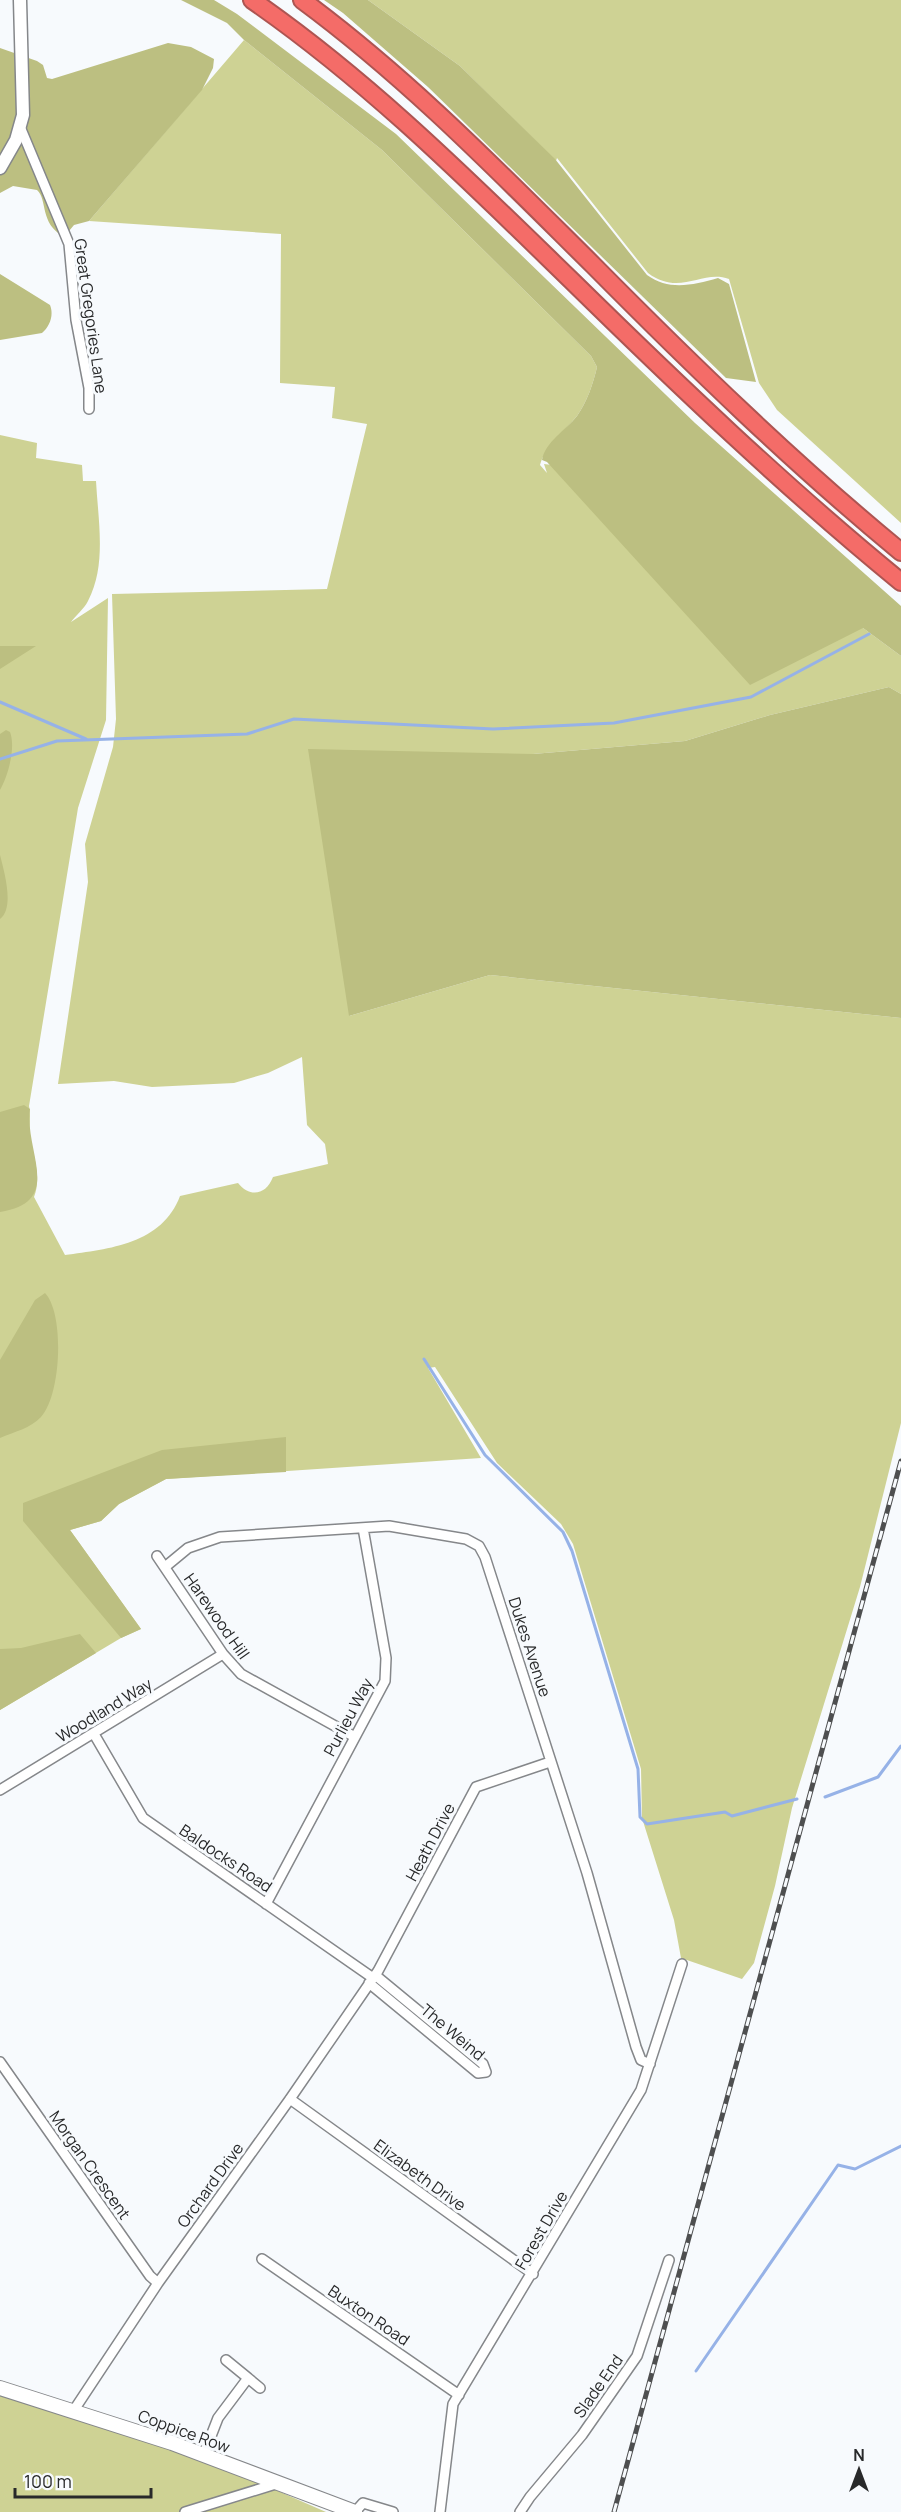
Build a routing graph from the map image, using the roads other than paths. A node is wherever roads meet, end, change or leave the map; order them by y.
1 (20, 0) edge
2 (252, 0) edge
3 (302, 0) edge
4 (21, 129) junction
5 (0, 168) edge
6 (89, 409) dead end
7 (901, 552) edge
8 (901, 582) edge
9 (363, 1528) junction
10 (157, 1556) dead end
11 (165, 1567) junction
12 (223, 1654) junction
13 (94, 1734) junction
14 (355, 1737) junction
15 (550, 1762) junction
16 (0, 1790) edge
17 (266, 1904) junction
18 (682, 1964) dead end
19 (372, 1979) junction
20 (0, 2062) edge
21 (651, 2064) junction
22 (290, 2099) junction
23 (262, 2259) dead end
24 (669, 2260) dead end
25 (533, 2274) junction
26 (158, 2283) junction
27 (226, 2361) dead end
28 (248, 2378) junction
29 (0, 2388) edge
30 (260, 2388) dead end
31 (459, 2395) junction
32 (74, 2410) junction
33 (204, 2454) junction
34 (279, 2483) junction
35 (185, 2512) edge
36 (355, 2512) edge
37 (393, 2512) edge
38 (440, 2512) edge
39 (520, 2512) edge

1 - 4 street
2 - 8 highway
3 - 7 highway
4 - 5 street
4 - 6 street, Great Gregories Lane
9 - 11 street, Dukes Avenue
9 - 14 street, Purlieu Way
9 - 15 street, Dukes Avenue
10 - 11 street, Harewood Hill
11 - 12 street, Harewood Hill
12 - 13 street, Woodland Way
12 - 14 street, Harewood Hill
13 - 16 street, Woodland Way
13 - 17 street, Baldocks Road
14 - 17 street, Purlieu Way
15 - 19 street, Heath Drive
15 - 21 street, Dukes Avenue
17 - 19 street, Baldocks Road
18 - 21 street, Forest Drive
19 - 19 street, The Weind
19 - 22 street, Orchard Drive
20 - 26 street, Morgan Crescent
21 - 25 street, Forest Drive
22 - 25 street, Elizabeth Drive
22 - 26 street, Orchard Drive
23 - 31 street, Buxton Road
24 - 39 street, Slade End
25 - 31 street, Forest Drive
26 - 32 street, Orchard Drive
27 - 28 street
28 - 30 street
28 - 33 street
29 - 32 main road, Coppice Row
31 - 38 street, Forest Drive
32 - 33 main road, Coppice Row
33 - 34 main road, Coppice Row
34 - 35 street
34 - 36 main road, Coppice Row
36 - 37 street

